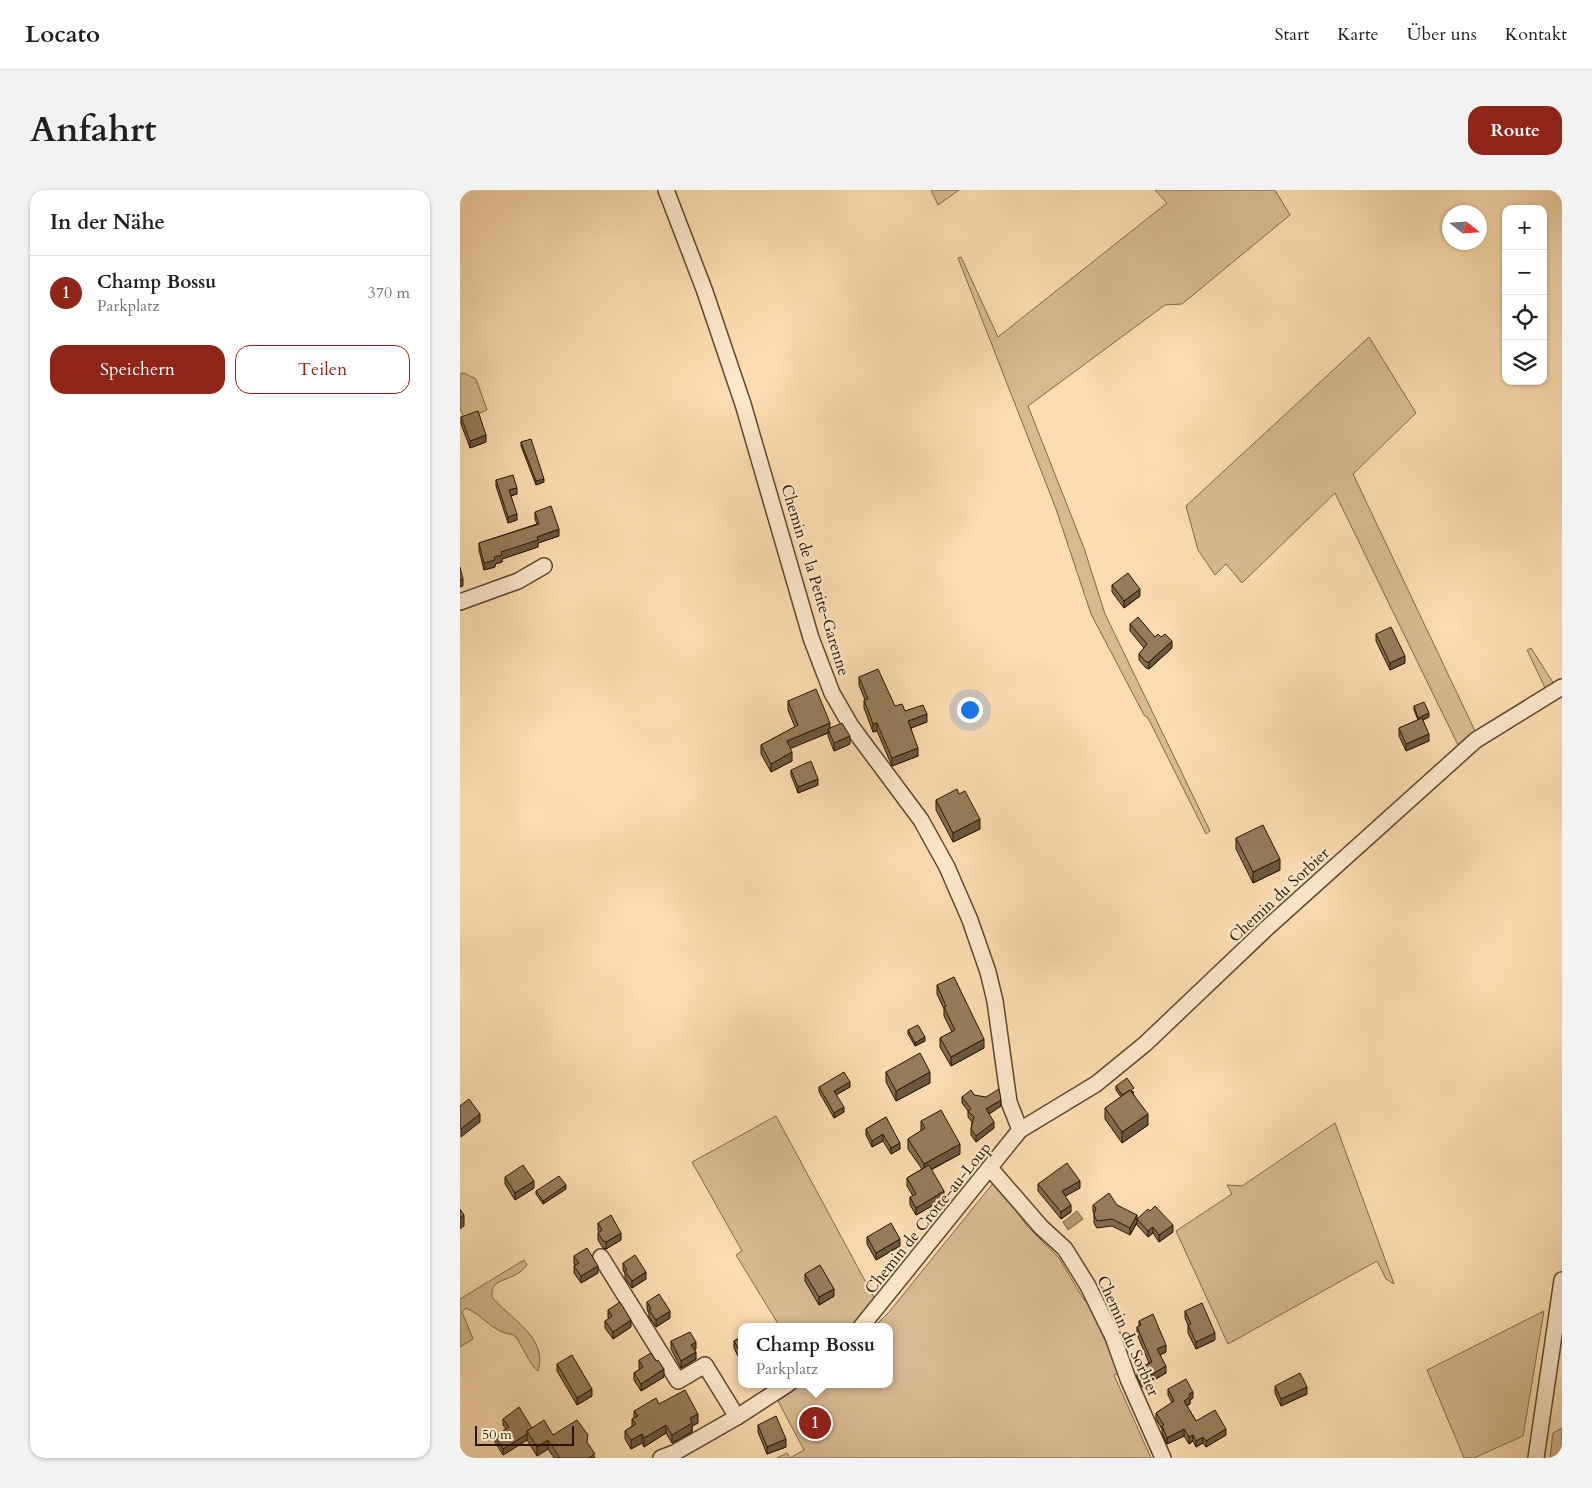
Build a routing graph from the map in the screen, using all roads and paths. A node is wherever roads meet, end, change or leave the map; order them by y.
1 (666, 190) edge
2 (544, 566) dead end
3 (460, 602) edge
4 (1562, 686) edge
5 (1020, 1130) junction
6 (990, 1168) junction
7 (601, 1257) dead end
8 (1562, 1280) edge
9 (864, 1323) edge
10 (1559, 1327) edge
11 (782, 1388) edge
12 (737, 1417) junction
13 (661, 1458) edge
14 (1163, 1458) edge
15 (1536, 1458) edge

1 - 5 street, Chemin de la Petite-Garenne
2 - 3 street
4 - 5 street, Chemin du Sorbier
5 - 6 street, Chemin de Crotte-au-Loup
6 - 9 street, Chemin de Crotte-au-Loup
6 - 14 street, Chemin du Sorbier
7 - 12 street
8 - 10 street
10 - 15 street
11 - 12 street
12 - 13 street

